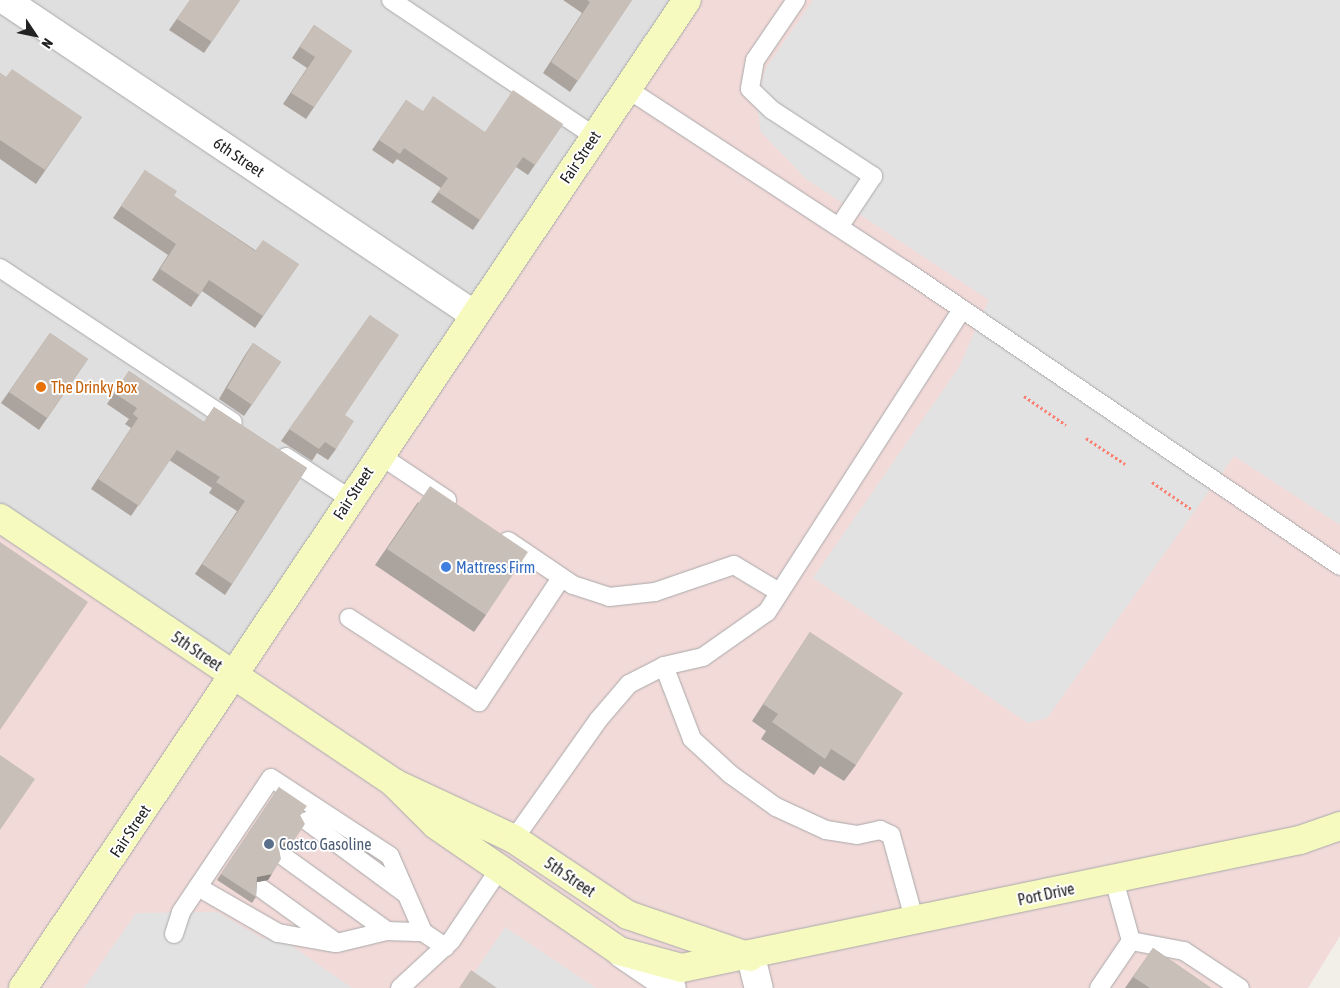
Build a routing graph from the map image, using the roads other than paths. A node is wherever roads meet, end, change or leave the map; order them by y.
1 (5, 0) edge
2 (391, 0) edge
3 (686, 0) edge
4 (796, 0) edge
5 (626, 88) junction
6 (594, 136) junction
7 (839, 227) junction
8 (0, 268) edge
9 (962, 309) junction
10 (473, 314) junction
11 (248, 432) edge
12 (273, 448) edge
13 (378, 454) junction
14 (349, 498) junction
15 (465, 513) edge
16 (0, 518) edge
17 (489, 529) edge
18 (1340, 566) edge
19 (562, 578) junction
20 (779, 592) junction
21 (349, 618) dead end
22 (664, 666) junction
23 (234, 676) junction
24 (394, 783) junction
25 (307, 821) dead end
26 (1340, 826) edge
27 (514, 840) junction
28 (283, 856) dead end
29 (498, 871) junction
30 (1114, 880) junction
31 (198, 887) junction
32 (262, 889) dead end
33 (407, 894) junction
34 (915, 922) junction
35 (387, 931) junction
36 (423, 932) junction
37 (174, 934) dead end
38 (1131, 941) junction
39 (337, 943) junction
40 (445, 947) junction
41 (619, 951) junction
42 (751, 957) junction
43 (23, 988) edge
44 (400, 988) edge
45 (672, 988) edge
46 (759, 988) edge
47 (1099, 988) edge
48 (1240, 988) edge

1 - 10 street, 6th Street
2 - 6 lane
3 - 5 street, Fair Street
4 - 7 lane
5 - 6 street, Fair Street
5 - 7 lane
6 - 10 street, Fair Street
7 - 9 lane
8 - 11 lane
9 - 18 lane
9 - 20 lane
10 - 13 street, Fair Street
12 - 14 lane
13 - 14 street, Fair Street
13 - 15 lane
14 - 23 street, Fair Street
16 - 23 street, 5th Street
17 - 19 lane
19 - 20 lane
19 - 21 lane
20 - 22 lane
22 - 27 lane
22 - 34 lane
23 - 24 street, 5th Street
23 - 43 street, Fair Street
24 - 27 street, 5th Street
24 - 29 street, 5th Street
25 - 33 lane
26 - 30 street, Port Drive
27 - 42 street, 5th Street
28 - 35 lane
29 - 40 lane
29 - 41 street, 5th Street
30 - 34 street, Port Drive
30 - 38 lane
31 - 33 lane
31 - 37 lane
31 - 39 lane
32 - 39 lane
33 - 36 lane
34 - 42 street, Port Drive
35 - 36 lane
35 - 39 lane
36 - 40 lane
38 - 47 lane
38 - 48 lane
40 - 44 lane
41 - 42 street, 5th Street
41 - 45 street, 5th Street
42 - 46 street

